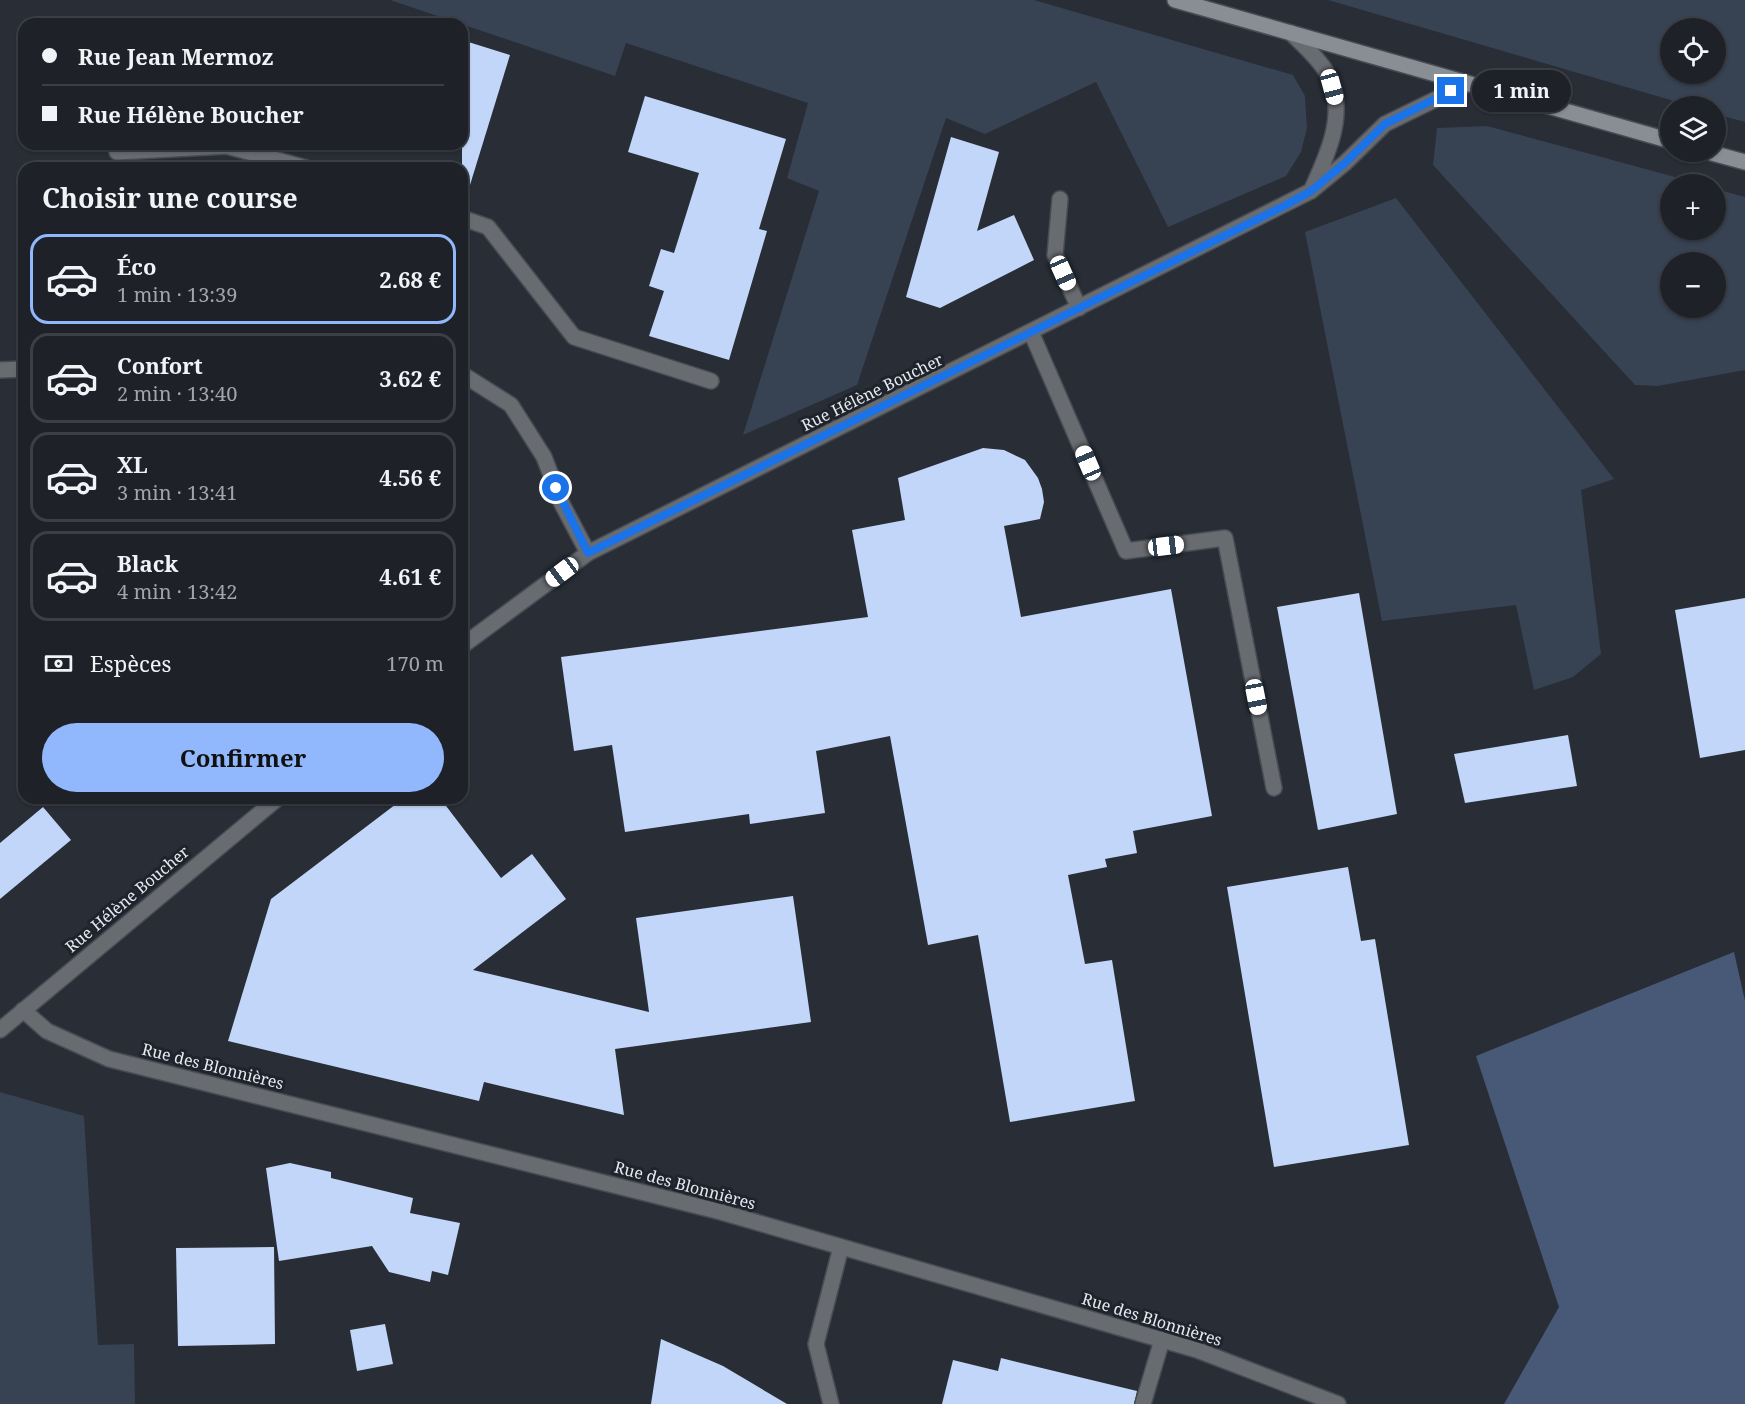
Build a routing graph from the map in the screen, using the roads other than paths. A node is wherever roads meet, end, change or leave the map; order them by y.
1 (1175, 0) edge
2 (1291, 33) junction
3 (1467, 84) junction
4 (1660, 138) edge
5 (154, 150) edge
6 (241, 150) edge
7 (117, 152) dead end
8 (1726, 157) edge
9 (284, 162) edge
10 (1745, 162) edge
11 (1311, 191) junction
12 (1060, 199) dead end
13 (468, 220) edge
14 (1079, 308) junction
15 (1031, 332) junction
16 (18, 369) edge
17 (0, 370) edge
18 (468, 378) edge
19 (711, 381) dead end
20 (588, 553) junction
21 (468, 642) edge
22 (1274, 788) dead end
23 (271, 804) edge
24 (23, 1010) junction
25 (0, 1030) edge
26 (841, 1247) junction
27 (1162, 1340) junction
28 (831, 1404) edge
29 (1143, 1404) edge
30 (1338, 1404) edge

1 - 2 main road
2 - 3 main road
2 - 11 street
3 - 4 main road
3 - 11 street, Rue Hélène Boucher
5 - 7 street
6 - 9 street
8 - 10 main road
11 - 14 street, Rue Hélène Boucher
12 - 14 street
13 - 19 street
14 - 15 street, Rue Hélène Boucher
15 - 20 street, Rue Hélène Boucher
15 - 22 street
16 - 17 street
18 - 20 street
20 - 21 street, Rue Hélène Boucher
23 - 24 street, Rue Hélène Boucher
24 - 25 street, Rue Hélène Boucher
24 - 26 street, Rue des Blonnières
26 - 27 street, Rue des Blonnières
26 - 28 street
27 - 29 street
27 - 30 street, Rue des Blonnières

